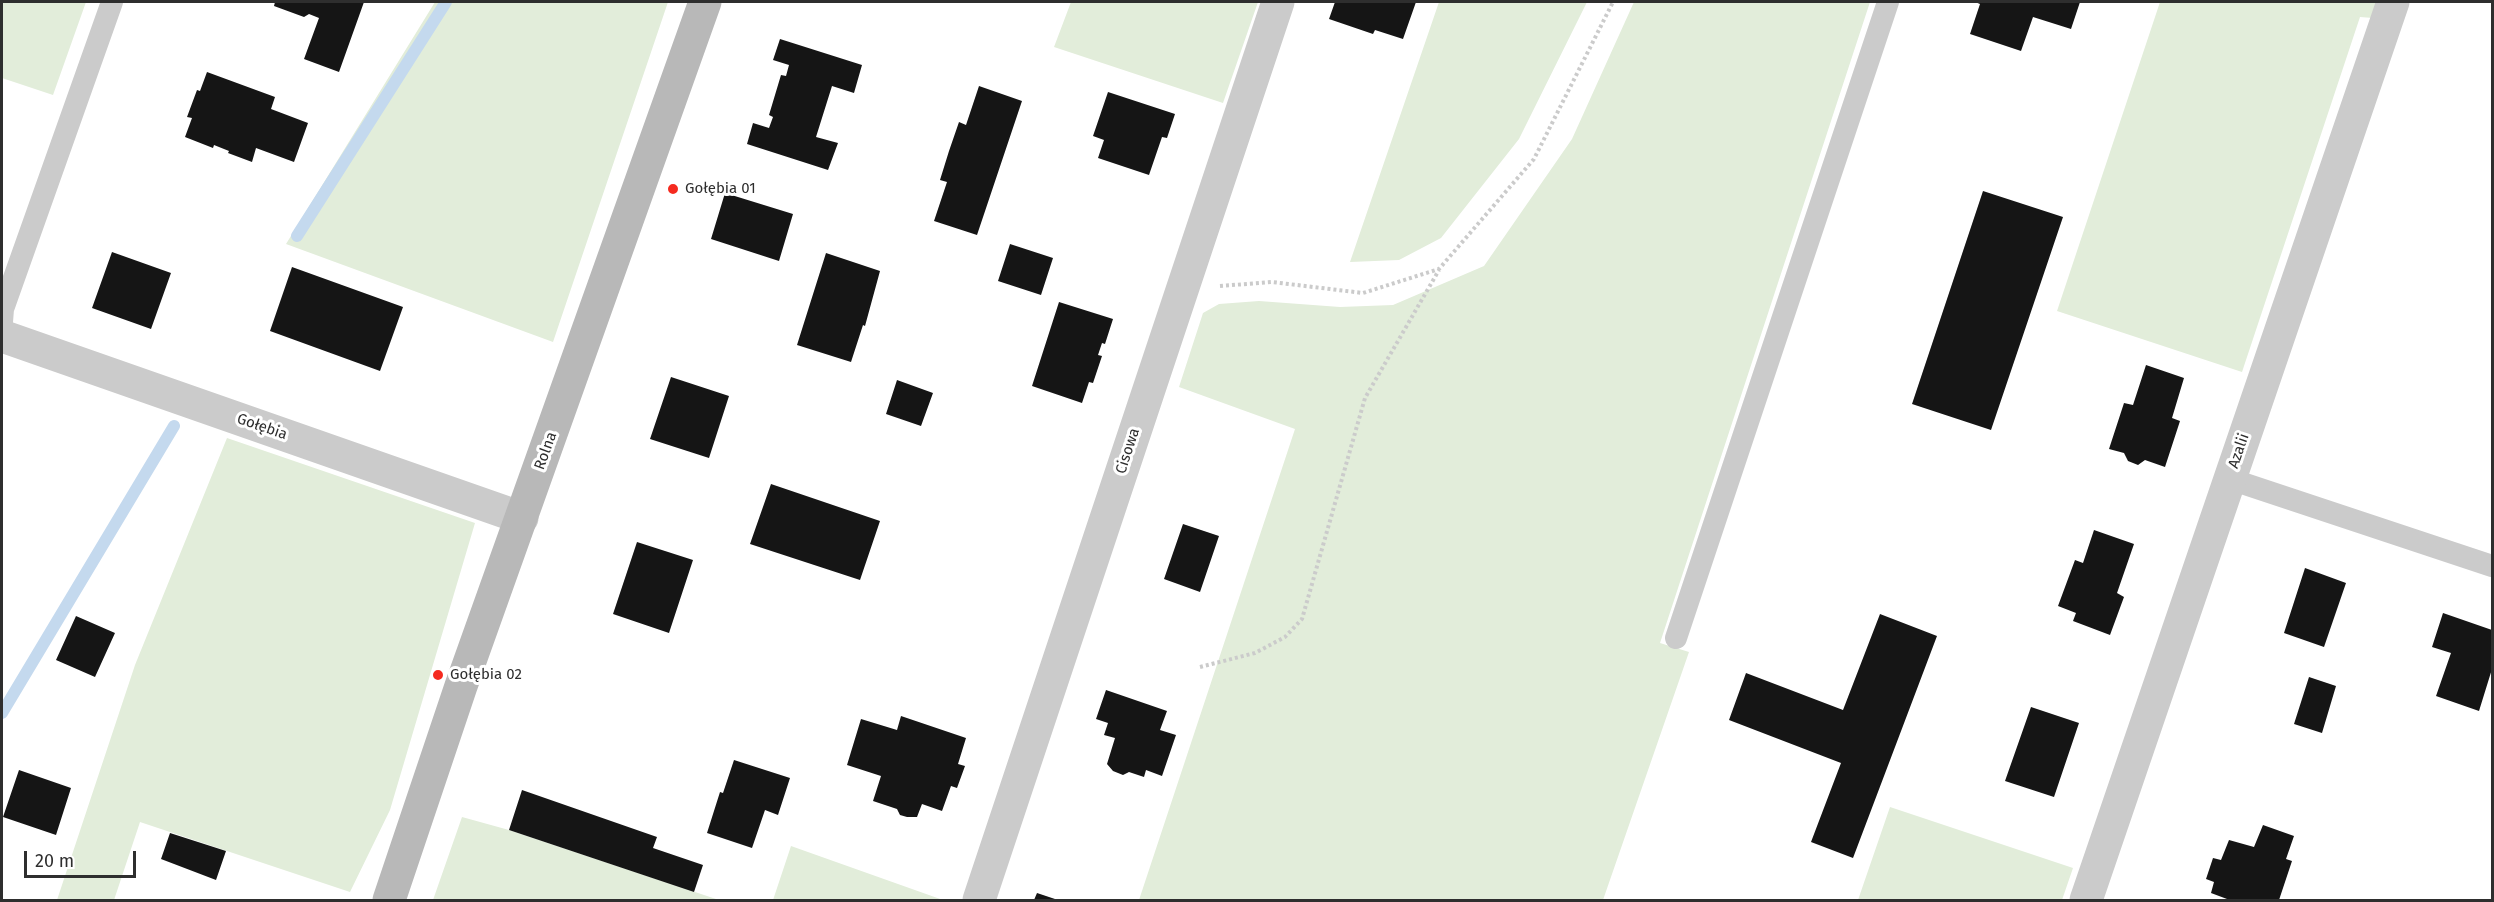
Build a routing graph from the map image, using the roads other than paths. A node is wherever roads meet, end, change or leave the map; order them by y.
1 (112, 2) edge
2 (705, 2) edge
3 (1278, 2) edge
4 (1888, 2) edge
5 (2393, 2) edge
6 (2, 322) edge
7 (2, 336) edge
8 (2230, 479) junction
9 (522, 518) junction
10 (2493, 566) edge
11 (1676, 638) dead end
12 (389, 900) edge
13 (979, 900) edge
14 (2086, 900) edge

1 - 6 lane
2 - 9 street, Rolna
3 - 13 street, Cisowa
4 - 11 lane
5 - 8 street, Azalii
7 - 9 street, Gołębia
8 - 10 lane
8 - 14 street, Azalii
9 - 12 street, Rolna

